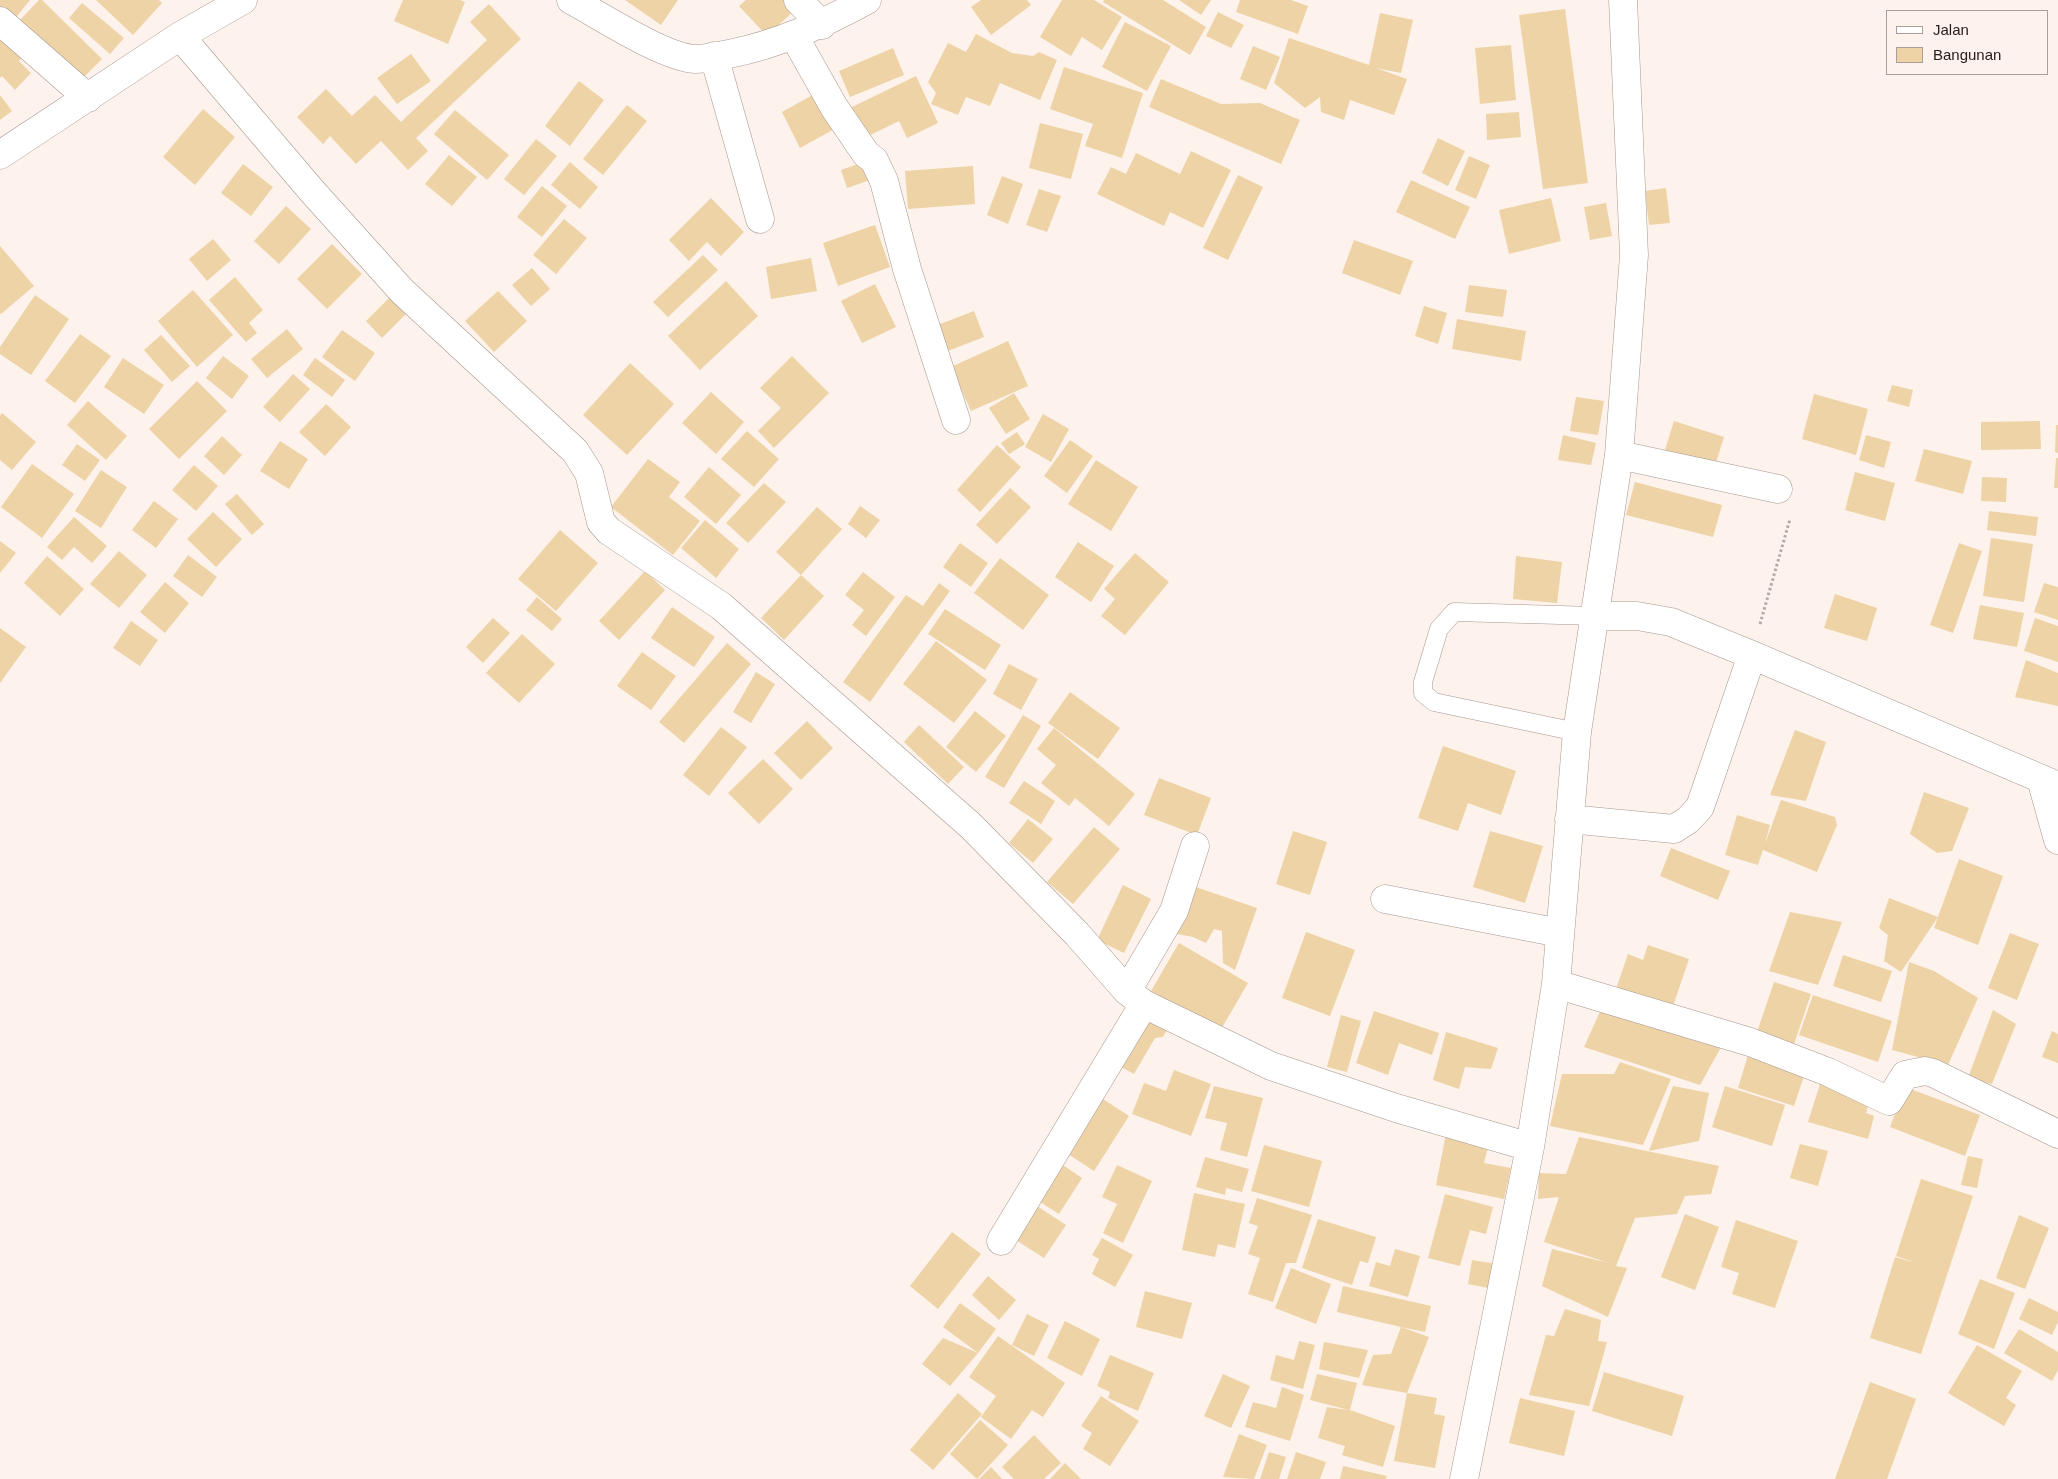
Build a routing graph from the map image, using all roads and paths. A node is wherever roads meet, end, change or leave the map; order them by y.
1 (243, 0) edge
2 (571, 0) edge
3 (798, 0) edge
4 (867, 0) edge
5 (1623, 0) edge
6 (0, 21) edge
7 (822, 24) junction
8 (795, 40) junction
9 (184, 42) junction
10 (714, 56) junction
11 (88, 98) junction
12 (0, 156) edge
13 (760, 219) dead end
14 (956, 420) dead end
15 (1619, 454) junction
16 (1778, 489) joint
17 (1595, 616) junction
18 (1752, 654) junction
19 (1577, 732) junction
20 (2049, 782) edge
21 (1569, 820) junction
22 (2058, 840) edge
23 (1195, 846) dead end
24 (1385, 900) dead end
25 (1560, 933) junction
26 (1556, 984) junction
27 (1136, 997) junction
28 (2058, 1134) edge
29 (1530, 1147) junction
30 (1001, 1242) dead end
31 (1464, 1479) edge

1 - 9 street
2 - 10 street
3 - 7 street
4 - 7 street
5 - 15 street
6 - 11 street
7 - 8 street
8 - 10 street
8 - 14 street
9 - 11 street
9 - 27 street
10 - 13 street
11 - 12 street
15 - 16 street
15 - 17 street
16 - 18 path
17 - 18 street
17 - 19 street
17 - 19 lane
18 - 20 street
18 - 21 street
19 - 21 street
20 - 22 street
21 - 25 street
23 - 27 street
24 - 25 street
25 - 26 street
26 - 28 street
26 - 29 street
27 - 29 street
27 - 30 street
29 - 31 street

